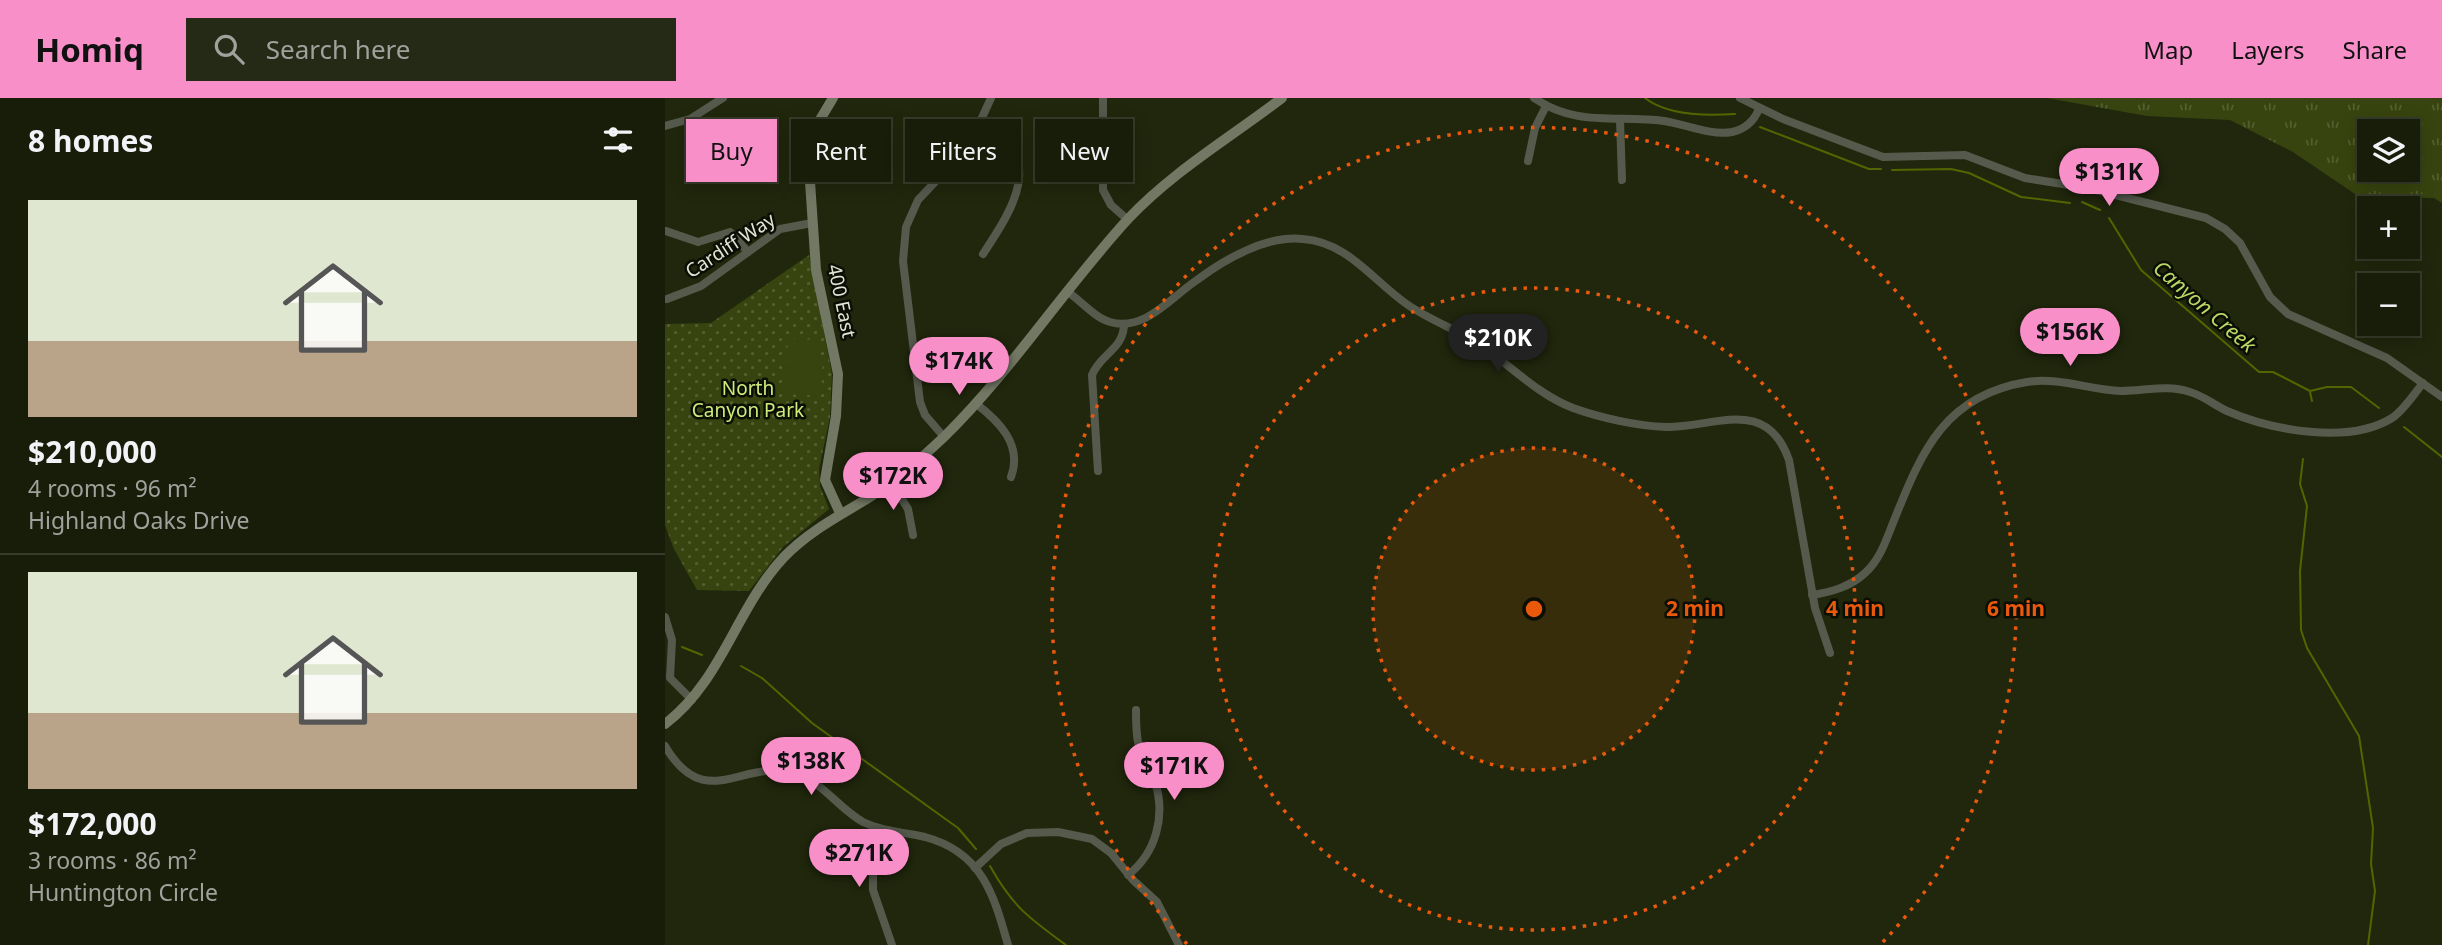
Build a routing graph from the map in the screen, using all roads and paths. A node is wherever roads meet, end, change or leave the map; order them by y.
1 (723, 98) edge
2 (833, 98) edge
3 (991, 98) edge
4 (1103, 98) edge
5 (1282, 98) edge
6 (1534, 98) edge
7 (1740, 98) edge
8 (711, 102) edge
9 (1546, 106) junction
10 (1759, 109) junction
11 (984, 119) edge
12 (1620, 120) junction
13 (665, 126) edge
14 (1528, 162) dead end
15 (1622, 180) dead end
16 (936, 182) edge
17 (1019, 182) edge
18 (1128, 220) junction
19 (813, 223) junction
20 (666, 231) edge
21 (748, 252) junction
22 (983, 254) dead end
23 (1068, 292) junction
24 (667, 299) dead end
25 (1124, 324) junction
26 (2424, 383) junction
27 (2442, 397) edge
28 (975, 403) junction
29 (944, 437) junction
30 (1098, 471) dead end
31 (1011, 477) dead end
32 (891, 482) junction
33 (840, 513) junction
34 (913, 535) dead end
35 (1812, 596) junction
36 (665, 617) edge
37 (1831, 653) dead end
38 (692, 700) junction
39 (1136, 710) dead end
40 (665, 724) edge
41 (665, 747) edge
42 (883, 830) junction
43 (975, 868) junction
44 (1128, 875) junction
45 (892, 945) edge
46 (1008, 945) edge
47 (1179, 945) edge

1 - 8 street
2 - 19 main road, 400 East
3 - 11 street
4 - 18 street
5 - 18 main road
6 - 9 street
7 - 10 street
8 - 13 street
9 - 12 street
9 - 14 street
10 - 12 street
10 - 26 street
12 - 15 street
16 - 29 street
17 - 22 street
18 - 23 main road
19 - 21 street, Cardiff Way
19 - 33 main road, 400 East
20 - 21 street
21 - 24 street, Cardiff Way
23 - 25 street
23 - 28 main road
25 - 30 street
25 - 35 street
26 - 27 street
26 - 35 street
28 - 29 main road
28 - 31 street
29 - 32 main road
32 - 33 main road
32 - 34 street
33 - 38 main road
35 - 37 street
36 - 38 street
38 - 40 main road
39 - 44 street
41 - 42 street
42 - 43 street
42 - 45 street
43 - 44 street
43 - 46 street
44 - 47 street

